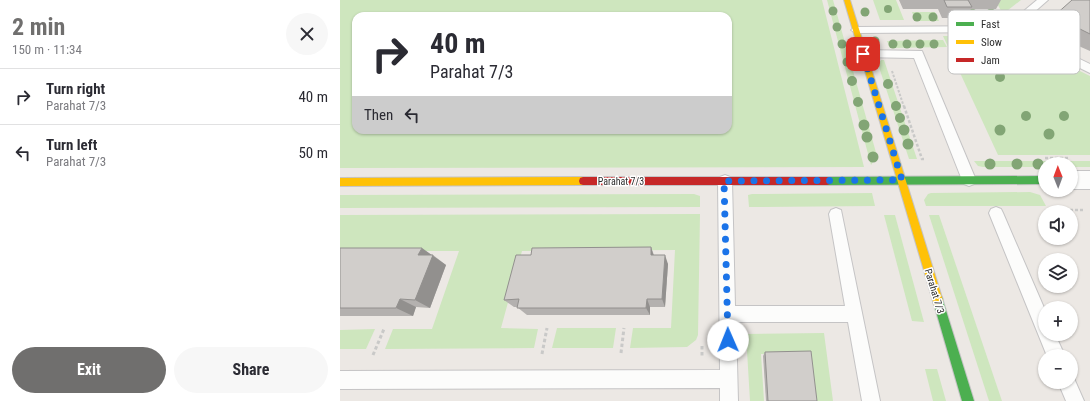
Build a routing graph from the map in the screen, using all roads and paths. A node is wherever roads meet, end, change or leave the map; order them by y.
1 (847, 0) edge
2 (1043, 0) edge
3 (1031, 10) edge
4 (948, 29) edge
5 (856, 30) junction
6 (863, 54) junction
7 (1080, 64) edge
8 (891, 67) dead end
9 (1090, 69) edge
10 (930, 158) dead end
11 (902, 180) junction
12 (970, 180) junction
13 (1038, 180) edge
14 (1078, 180) edge
15 (1090, 180) edge
16 (724, 181) junction
17 (340, 182) edge
18 (1078, 210) edge
19 (1083, 210) dead end
20 (836, 214) dead end
21 (996, 214) dead end
22 (1038, 313) edge
23 (727, 314) junction
24 (855, 314) junction
25 (547, 328) edge
26 (624, 328) edge
27 (384, 329) dead end
28 (622, 353) dead end
29 (542, 354) dead end
30 (373, 355) dead end
31 (728, 379) junction
32 (340, 380) edge
33 (1070, 389) edge
34 (729, 401) edge
35 (871, 401) edge
36 (968, 401) edge
37 (1075, 401) edge

1 - 5 street, Parahat 7/3
2 - 3 lane
4 - 5 lane
5 - 6 street, Parahat 7/3
6 - 11 street, Parahat 7/3
6 - 12 lane
7 - 9 lane
8 - 10 path
11 - 12 street, Parahat 7/3
11 - 16 street, Parahat 7/3
11 - 36 street, Parahat 7/3
12 - 13 street, Parahat 7/3
14 - 15 street
16 - 17 street, Parahat 7/3
16 - 23 lane
18 - 19 path
20 - 24 lane
21 - 22 lane
23 - 24 lane
23 - 31 lane
24 - 35 lane
25 - 29 path
26 - 28 path
27 - 30 path
31 - 32 lane
31 - 34 lane
33 - 37 lane

